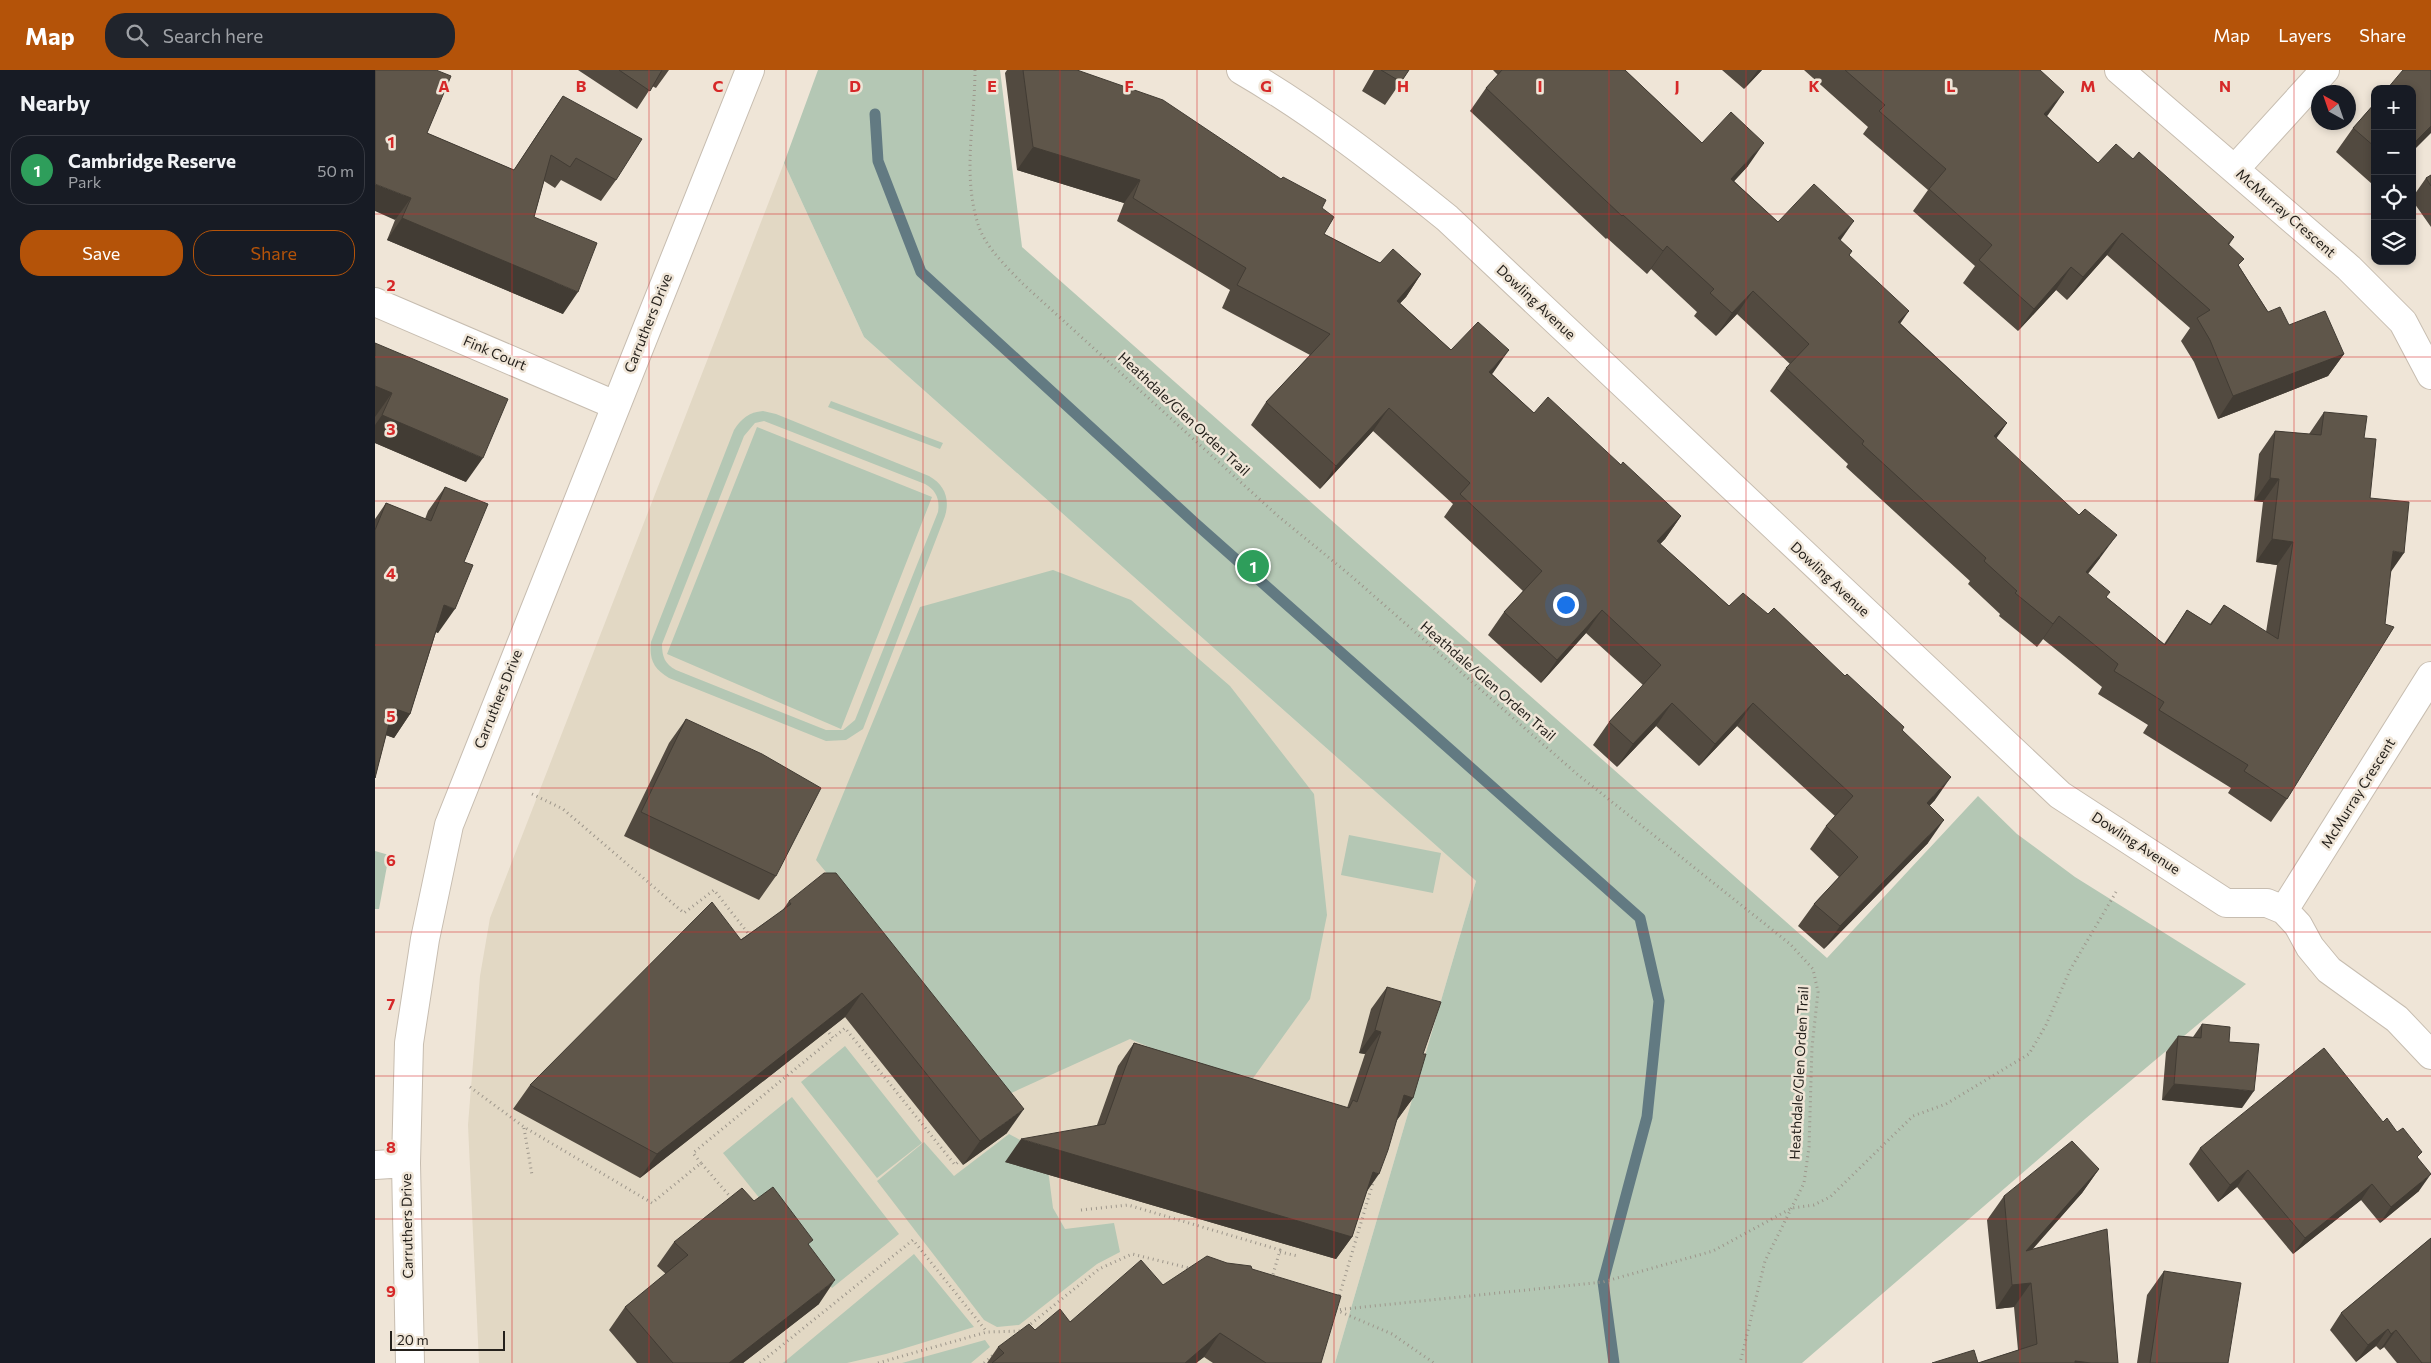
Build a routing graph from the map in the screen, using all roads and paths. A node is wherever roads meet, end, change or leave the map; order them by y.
1 (750, 70) edge
2 (975, 70) edge
3 (1241, 70) edge
4 (2119, 70) edge
5 (2325, 70) edge
6 (2235, 169) junction
7 (375, 302) edge
8 (2431, 375) edge
9 (615, 405) junction
10 (2431, 676) edge
11 (532, 794) dead end
12 (2117, 892) dead end
13 (2284, 910) junction
14 (756, 942) edge
15 (821, 1023) edge
16 (833, 1038) junction
17 (2431, 1055) edge
18 (470, 1086) dead end
19 (524, 1127) junction
20 (959, 1161) dead end
21 (406, 1163) junction
22 (701, 1163) junction
23 (375, 1165) edge
24 (1372, 1173) edge
25 (531, 1175) dead end
26 (736, 1204) edge
27 (1791, 1208) junction
28 (1081, 1210) dead end
29 (1280, 1252) junction
30 (1298, 1256) dead end
31 (1196, 1270) edge
32 (1272, 1280) edge
33 (1326, 1307) edge
34 (1335, 1310) junction
35 (987, 1332) junction
36 (1021, 1332) junction
37 (1014, 1338) edge
38 (999, 1351) edge
39 (410, 1363) edge
40 (760, 1363) edge
41 (879, 1363) edge
42 (984, 1363) edge
43 (1434, 1363) edge
44 (1741, 1363) edge

1 - 9 street, Carruthers Drive
2 - 27 path, Heathdale/Glen Orden Trail
3 - 13 street, Dowling Avenue
4 - 6 street, McMurray Crescent
5 - 6 street
6 - 8 street, McMurray Crescent
7 - 9 street, Fink Court
9 - 21 street, Carruthers Drive
10 - 13 street, McMurray Crescent
11 - 14 path
12 - 27 path
13 - 17 street
15 - 16 path
16 - 20 path
16 - 22 path
18 - 19 path
19 - 22 path
19 - 25 path
21 - 23 street
21 - 39 street, Carruthers Drive
22 - 26 path
24 - 34 path
27 - 34 path
27 - 44 path, Heathdale/Glen Orden Trail
28 - 29 path
29 - 30 path
29 - 32 path
31 - 36 path
33 - 34 path
34 - 43 path
35 - 36 path
35 - 40 path
35 - 41 path
36 - 37 path
38 - 42 path

